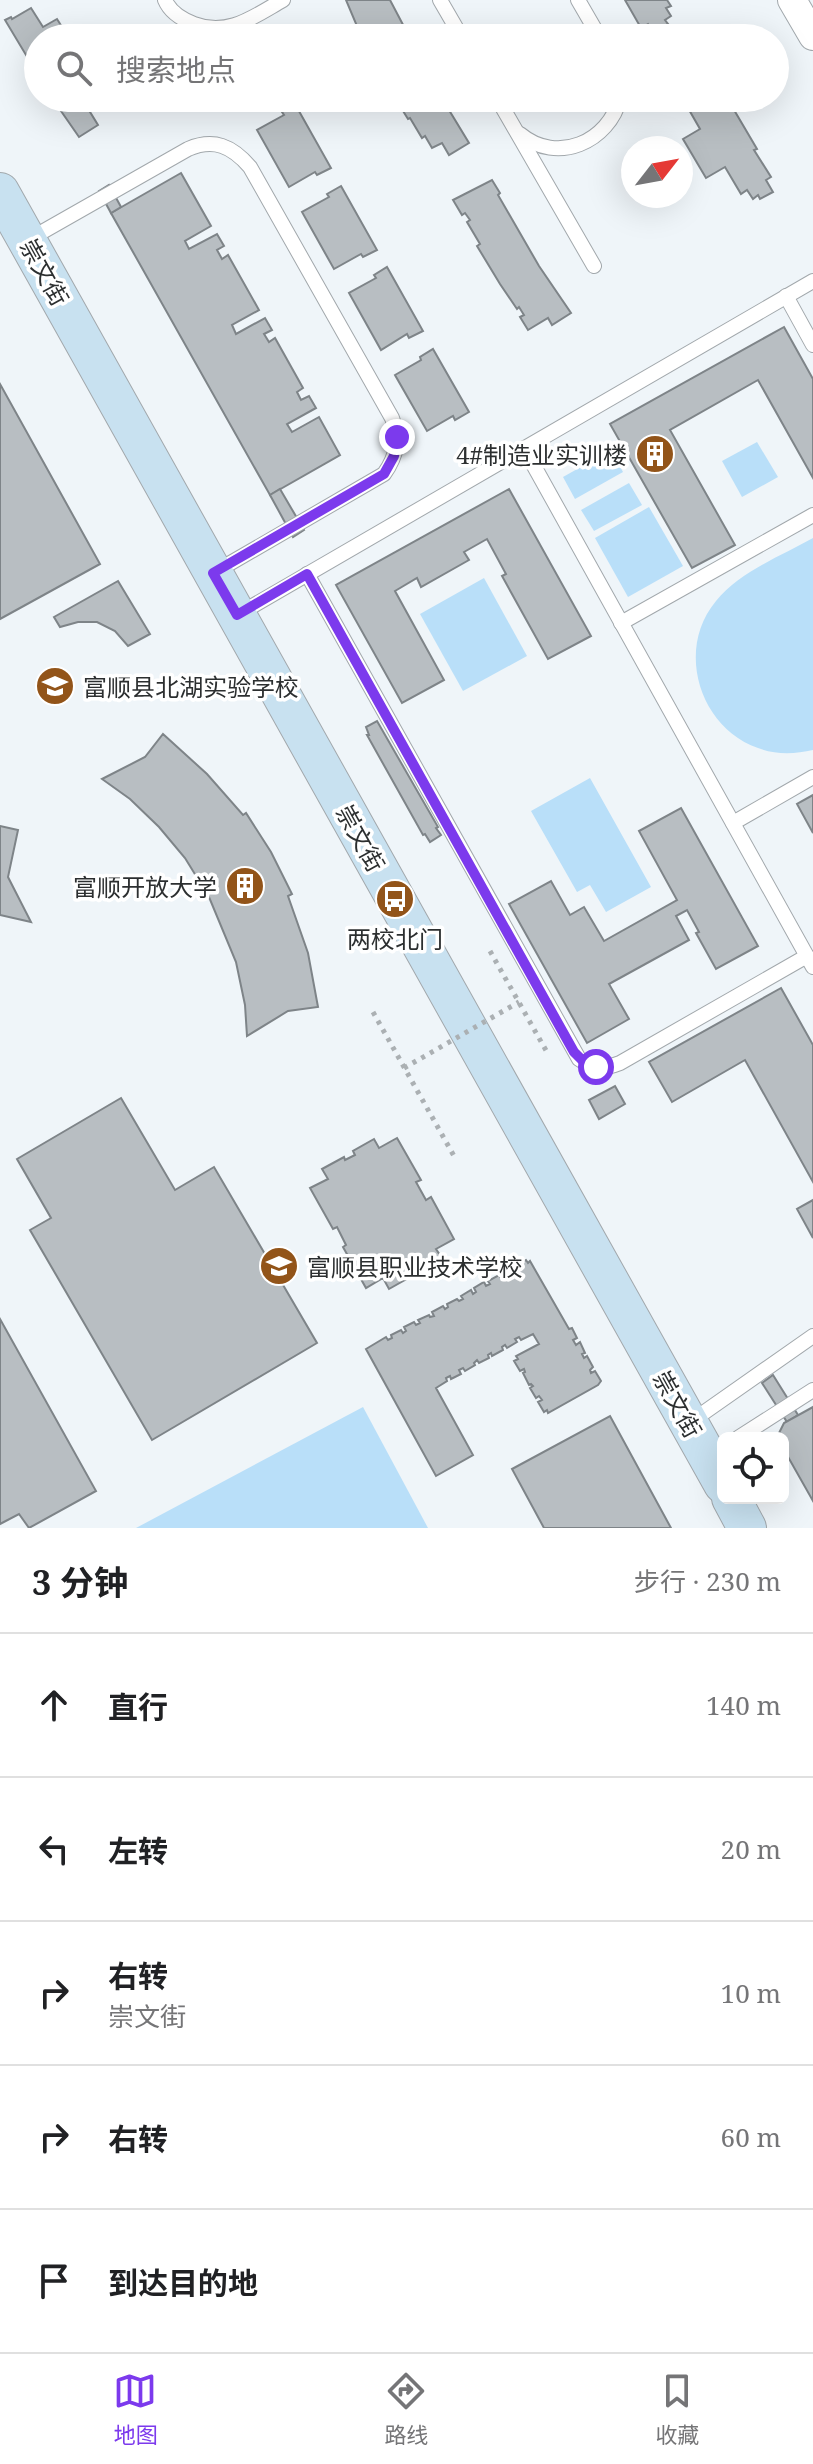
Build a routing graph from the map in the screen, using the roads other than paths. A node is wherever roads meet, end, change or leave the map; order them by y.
1 (165, 0) edge
2 (283, 0) edge
3 (440, 0) edge
4 (578, 0) edge
5 (792, 0) edge
6 (194, 24) edge
7 (241, 24) edge
8 (454, 24) edge
9 (592, 24) edge
10 (813, 36) edge
11 (505, 112) edge
12 (615, 112) edge
13 (514, 128) junction
14 (0, 192) edge
15 (28, 240) junction
16 (594, 266) dead end
17 (813, 281) edge
18 (786, 296) junction
19 (813, 345) edge
20 (524, 448) junction
21 (813, 515) edge
22 (213, 573) junction
23 (307, 574) junction
24 (237, 615) junction
25 (621, 623) junction
26 (813, 777) edge
27 (733, 823) junction
28 (810, 962) edge
29 (813, 1336) edge
30 (813, 1390) edge
31 (689, 1423) junction
32 (757, 1432) edge
33 (717, 1451) edge
34 (734, 1504) edge
35 (747, 1528) edge

1 - 6 lane
2 - 7 lane
3 - 8 lane
4 - 9 lane
5 - 10 street
11 - 13 lane
12 - 13 lane
13 - 16 lane
14 - 15 street, 崇文街
15 - 22 street, 崇文街
15 - 22 lane
17 - 18 lane
18 - 19 lane
18 - 20 lane
20 - 23 lane
20 - 25 lane
21 - 25 lane
22 - 24 street, 崇文街
23 - 24 lane
23 - 28 lane
24 - 31 street, 崇文街
25 - 27 lane
26 - 27 lane
27 - 28 lane
29 - 31 lane
30 - 32 lane
31 - 33 street, 崇文街
34 - 35 street

